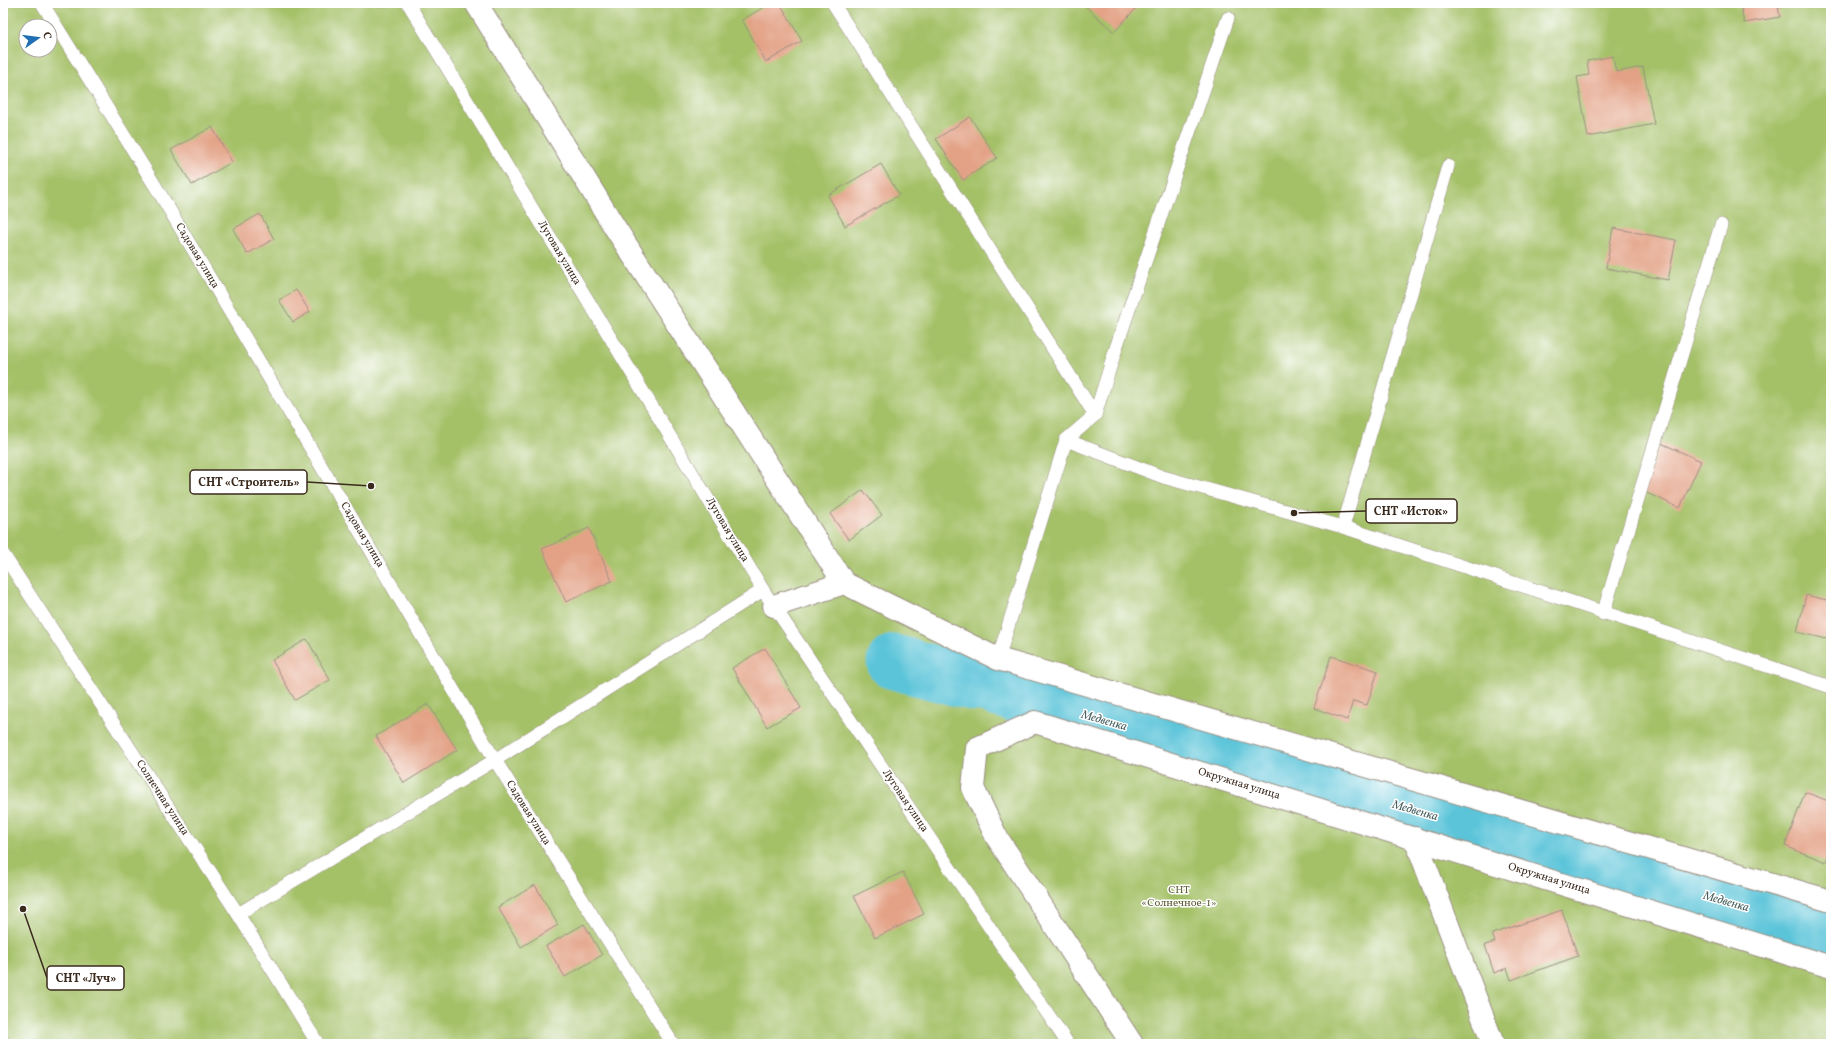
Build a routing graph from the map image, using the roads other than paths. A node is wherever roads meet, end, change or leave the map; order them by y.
1 (42, 3) edge
2 (408, 3) edge
3 (476, 3) edge
4 (833, 3) edge
5 (1228, 18) dead end
6 (1448, 166) dead end
7 (1721, 225) dead end
8 (1095, 415) junction
9 (1066, 440) junction
10 (1343, 528) junction
11 (3, 554) edge
12 (844, 583) junction
13 (769, 598) junction
14 (1603, 614) junction
15 (998, 660) junction
16 (1831, 687) edge
17 (495, 760) junction
18 (1416, 838) junction
19 (1831, 901) edge
20 (238, 914) junction
21 (1831, 967) edge
22 (3, 1041) edge
23 (4, 1044) edge
24 (318, 1044) edge
25 (673, 1044) edge
26 (1068, 1044) edge
27 (1132, 1044) edge
28 (1493, 1044) edge

1 - 17 lane, Садовая улица
2 - 13 lane, Луговая улица
3 - 12 street
4 - 8 lane
5 - 8 lane
6 - 10 lane
7 - 14 lane
8 - 9 lane
9 - 10 lane
9 - 15 lane
10 - 14 lane
11 - 20 lane, Солнечная улица
12 - 13 street
12 - 15 street
13 - 17 lane
13 - 26 lane, Луговая улица
14 - 16 lane
15 - 19 street
17 - 20 lane
17 - 25 lane, Садовая улица
18 - 21 street, Окружная улица
18 - 27 street, Окружная улица
18 - 28 street
20 - 24 lane, Солнечная улица
22 - 23 lane

